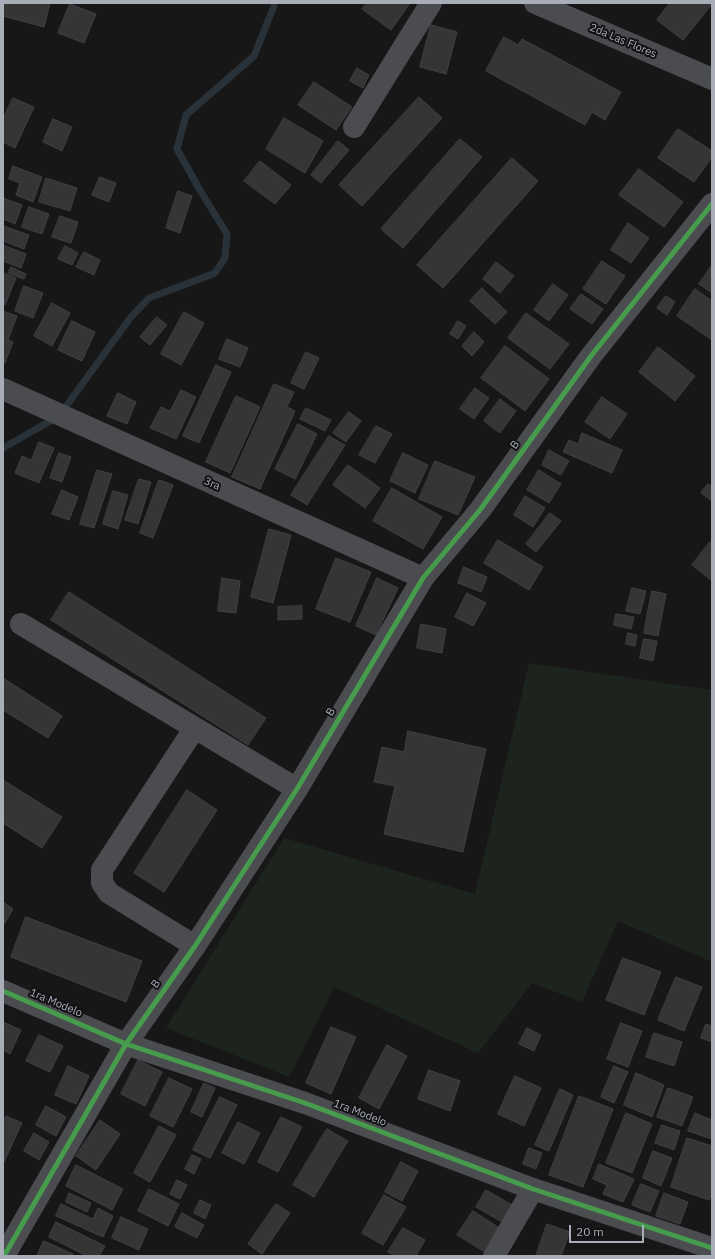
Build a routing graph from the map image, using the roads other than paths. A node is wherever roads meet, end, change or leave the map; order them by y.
1 (431, 3) edge
2 (535, 3) edge
3 (712, 79) edge
4 (354, 126) dead end
5 (712, 204) edge
6 (3, 389) edge
7 (422, 578) junction
8 (20, 624) dead end
9 (194, 729) junction
10 (297, 789) junction
11 (195, 946) junction
12 (3, 991) edge
13 (126, 1044) junction
14 (533, 1189) junction
15 (712, 1248) edge
16 (4, 1256) edge
17 (494, 1256) edge

1 - 4 street
2 - 3 street, 2da Las Flores
5 - 7 street, B
6 - 7 street, 3ra
7 - 10 street, B
8 - 9 street
9 - 10 street
9 - 11 street
10 - 11 street, B
11 - 13 street, B
12 - 13 street, 1ra Modelo
13 - 14 street, 1ra Modelo
13 - 16 street, B
14 - 15 street, 1ra Modelo
14 - 17 street

